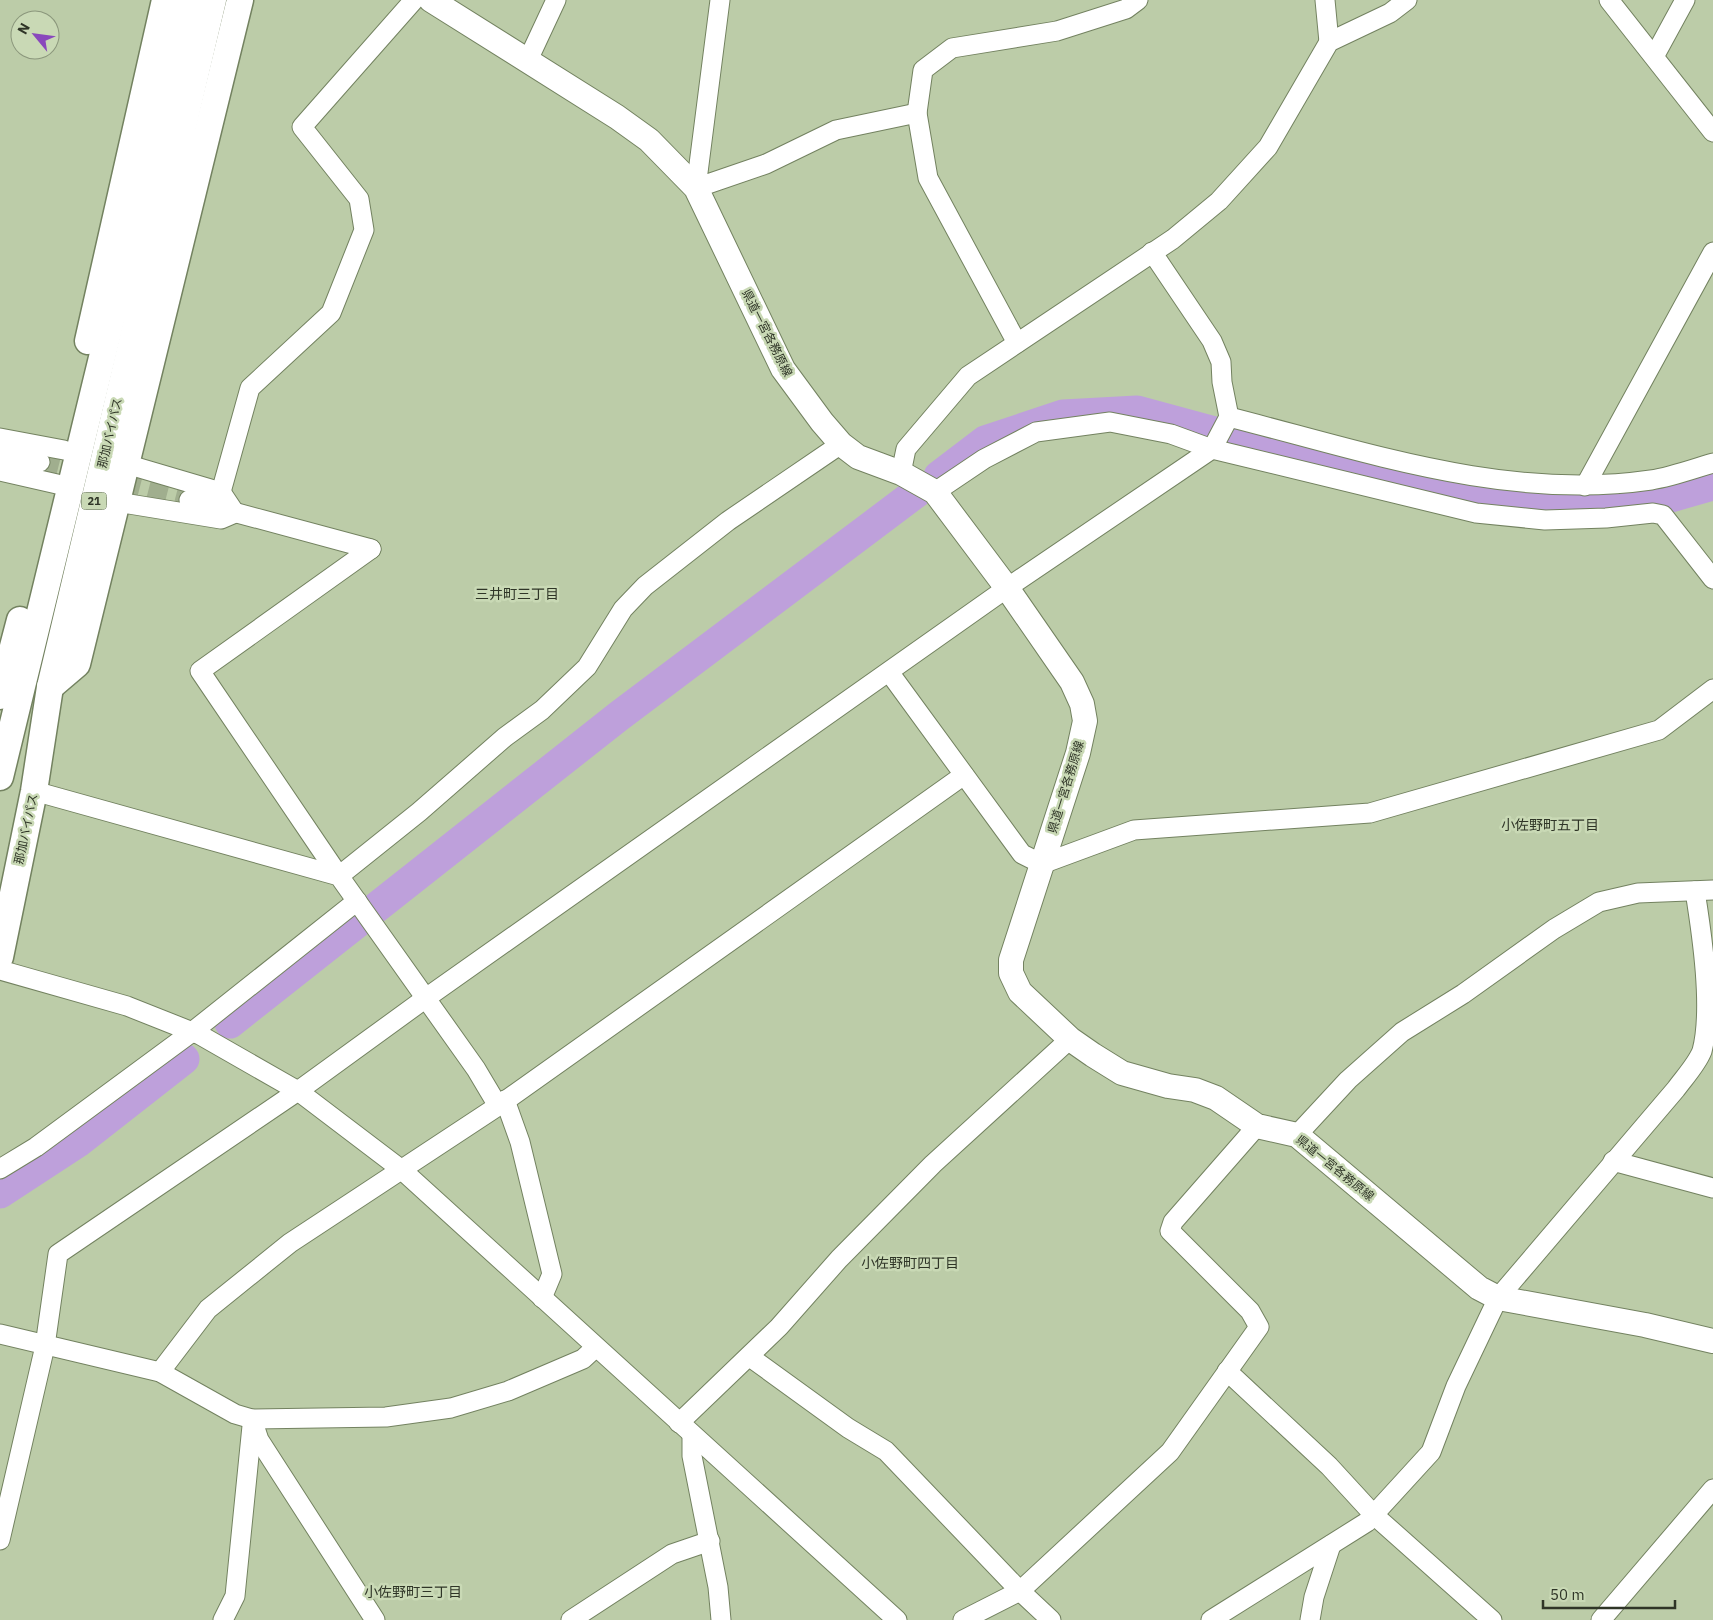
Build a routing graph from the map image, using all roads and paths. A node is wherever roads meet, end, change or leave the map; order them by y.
1 (166, 0) edge
2 (189, 0) edge
3 (213, 0) edge
4 (240, 0) edge
5 (414, 0) edge
6 (431, 0) edge
7 (556, 0) edge
8 (720, 0) edge
9 (1138, 0) edge
10 (1325, 0) edge
11 (1407, 0) edge
12 (1609, 0) edge
13 (1685, 0) edge
14 (1329, 42) junction
15 (190, 47) junction
16 (1655, 55) junction
17 (528, 60) junction
18 (917, 113) junction
19 (1713, 132) edge
20 (696, 188) junction
21 (1152, 252) junction
22 (1713, 252) edge
23 (1017, 343) junction
24 (1227, 421) junction
25 (0, 438) edge
26 (841, 444) junction
27 (1214, 446) junction
28 (64, 450) junction
29 (0, 452) edge
30 (40, 462) tunnel mouth
31 (1713, 463) edge
32 (126, 464) junction
33 (0, 471) edge
34 (900, 473) junction
35 (57, 484) junction
36 (1585, 486) junction
37 (221, 492) junction
38 (935, 492) junction
39 (190, 500) tunnel mouth
40 (117, 502) junction
41 (235, 512) junction
42 (1713, 579) edge
43 (1008, 588) junction
44 (889, 672) junction
45 (50, 687) junction
46 (1713, 689) edge
47 (0, 696) edge
48 (0, 709) edge
49 (2, 768) edge
50 (964, 775) junction
51 (34, 791) junction
52 (1042, 864) junction
53 (340, 876) junction
54 (1707, 886) edge
55 (364, 911) junction
56 (0, 957) edge
57 (0, 970) edge
58 (426, 998) junction
59 (192, 1032) junction
60 (1070, 1039) junction
61 (298, 1091) junction
62 (501, 1103) junction
63 (1258, 1126) junction
64 (1297, 1135) junction
65 (1613, 1161) junction
66 (0, 1169) edge
67 (402, 1170) junction
68 (1713, 1188) edge
69 (542, 1298) junction
70 (1498, 1298) junction
71 (0, 1334) edge
72 (1713, 1342) edge
73 (45, 1346) junction
74 (596, 1347) junction
75 (750, 1357) junction
76 (1228, 1370) junction
77 (160, 1372) junction
78 (252, 1419) junction
79 (686, 1429) junction
80 (1713, 1489) edge
81 (1374, 1515) junction
82 (0, 1540) edge
83 (710, 1541) junction
84 (1331, 1545) junction
85 (1020, 1591) junction
86 (223, 1620) edge
87 (376, 1620) edge
88 (571, 1620) edge
89 (721, 1620) edge
90 (897, 1620) edge
91 (963, 1620) edge
92 (1051, 1620) edge
93 (1211, 1620) edge
94 (1310, 1620) edge
95 (1492, 1620) edge
96 (1602, 1620) edge

1 - 28 highway
2 - 15 highway, 那加バイパス / 21
3 - 15 highway, 那加バイパス / 21
4 - 32 highway
5 - 37 street
6 - 17 main road, 県道一宮各務原線
7 - 17 street
8 - 20 street
9 - 18 street
10 - 14 street
11 - 14 street
12 - 16 street
13 - 16 street
14 - 21 street
15 - 45 highway, 那加バイパス / 21
15 - 49 highway, 那加バイパス / 21
16 - 19 street
17 - 20 main road, 県道一宮各務原線
18 - 20 street
18 - 23 street
20 - 26 main road, 県道一宮各務原線
21 - 23 street
21 - 24 street
22 - 36 street
23 - 34 street
24 - 27 street
24 - 36 street
25 - 28 street
26 - 34 main road, 県道一宮各務原線
26 - 53 street
27 - 38 street
27 - 42 street
27 - 43 street
28 - 35 highway
29 - 30 street
31 - 36 street
32 - 37 street
32 - 40 highway
33 - 35 street
34 - 38 main road, 県道一宮各務原線
35 - 47 highway
37 - 41 street
38 - 43 main road, 県道一宮各務原線
39 - 41 street
40 - 41 street
40 - 45 highway
41 - 53 street
43 - 44 street
43 - 52 main road, 県道一宮各務原線
44 - 50 street
44 - 58 street
45 - 51 highway, 那加バイパス / 21
46 - 52 street
48 - 49 highway
50 - 52 street
50 - 62 street
51 - 53 street
51 - 56 highway, 那加バイパス / 21
52 - 60 main road, 県道一宮各務原線
53 - 55 street
54 - 64 street
54 - 65 street
55 - 58 street
55 - 59 street
57 - 59 street
58 - 61 street
58 - 62 street
59 - 61 street
59 - 66 street
60 - 63 main road, 県道一宮各務原線
60 - 75 street
61 - 67 street
61 - 73 street
62 - 67 street
62 - 69 street
63 - 64 main road, 県道一宮各務原線
63 - 76 street
64 - 70 main road, 県道一宮各務原線
65 - 68 street
65 - 70 street
67 - 69 street
67 - 77 street
69 - 74 street
70 - 72 main road, 県道一宮各務原線
70 - 81 street
71 - 73 street
73 - 77 street
73 - 82 street
74 - 78 street
74 - 79 street
75 - 79 street
75 - 85 street
76 - 81 street
76 - 85 street
77 - 78 street
78 - 86 street
78 - 87 street
79 - 83 street
79 - 90 street
80 - 96 street
81 - 84 street
81 - 95 street
83 - 88 street
83 - 89 street
84 - 93 street
84 - 94 street
85 - 91 street
85 - 92 street

